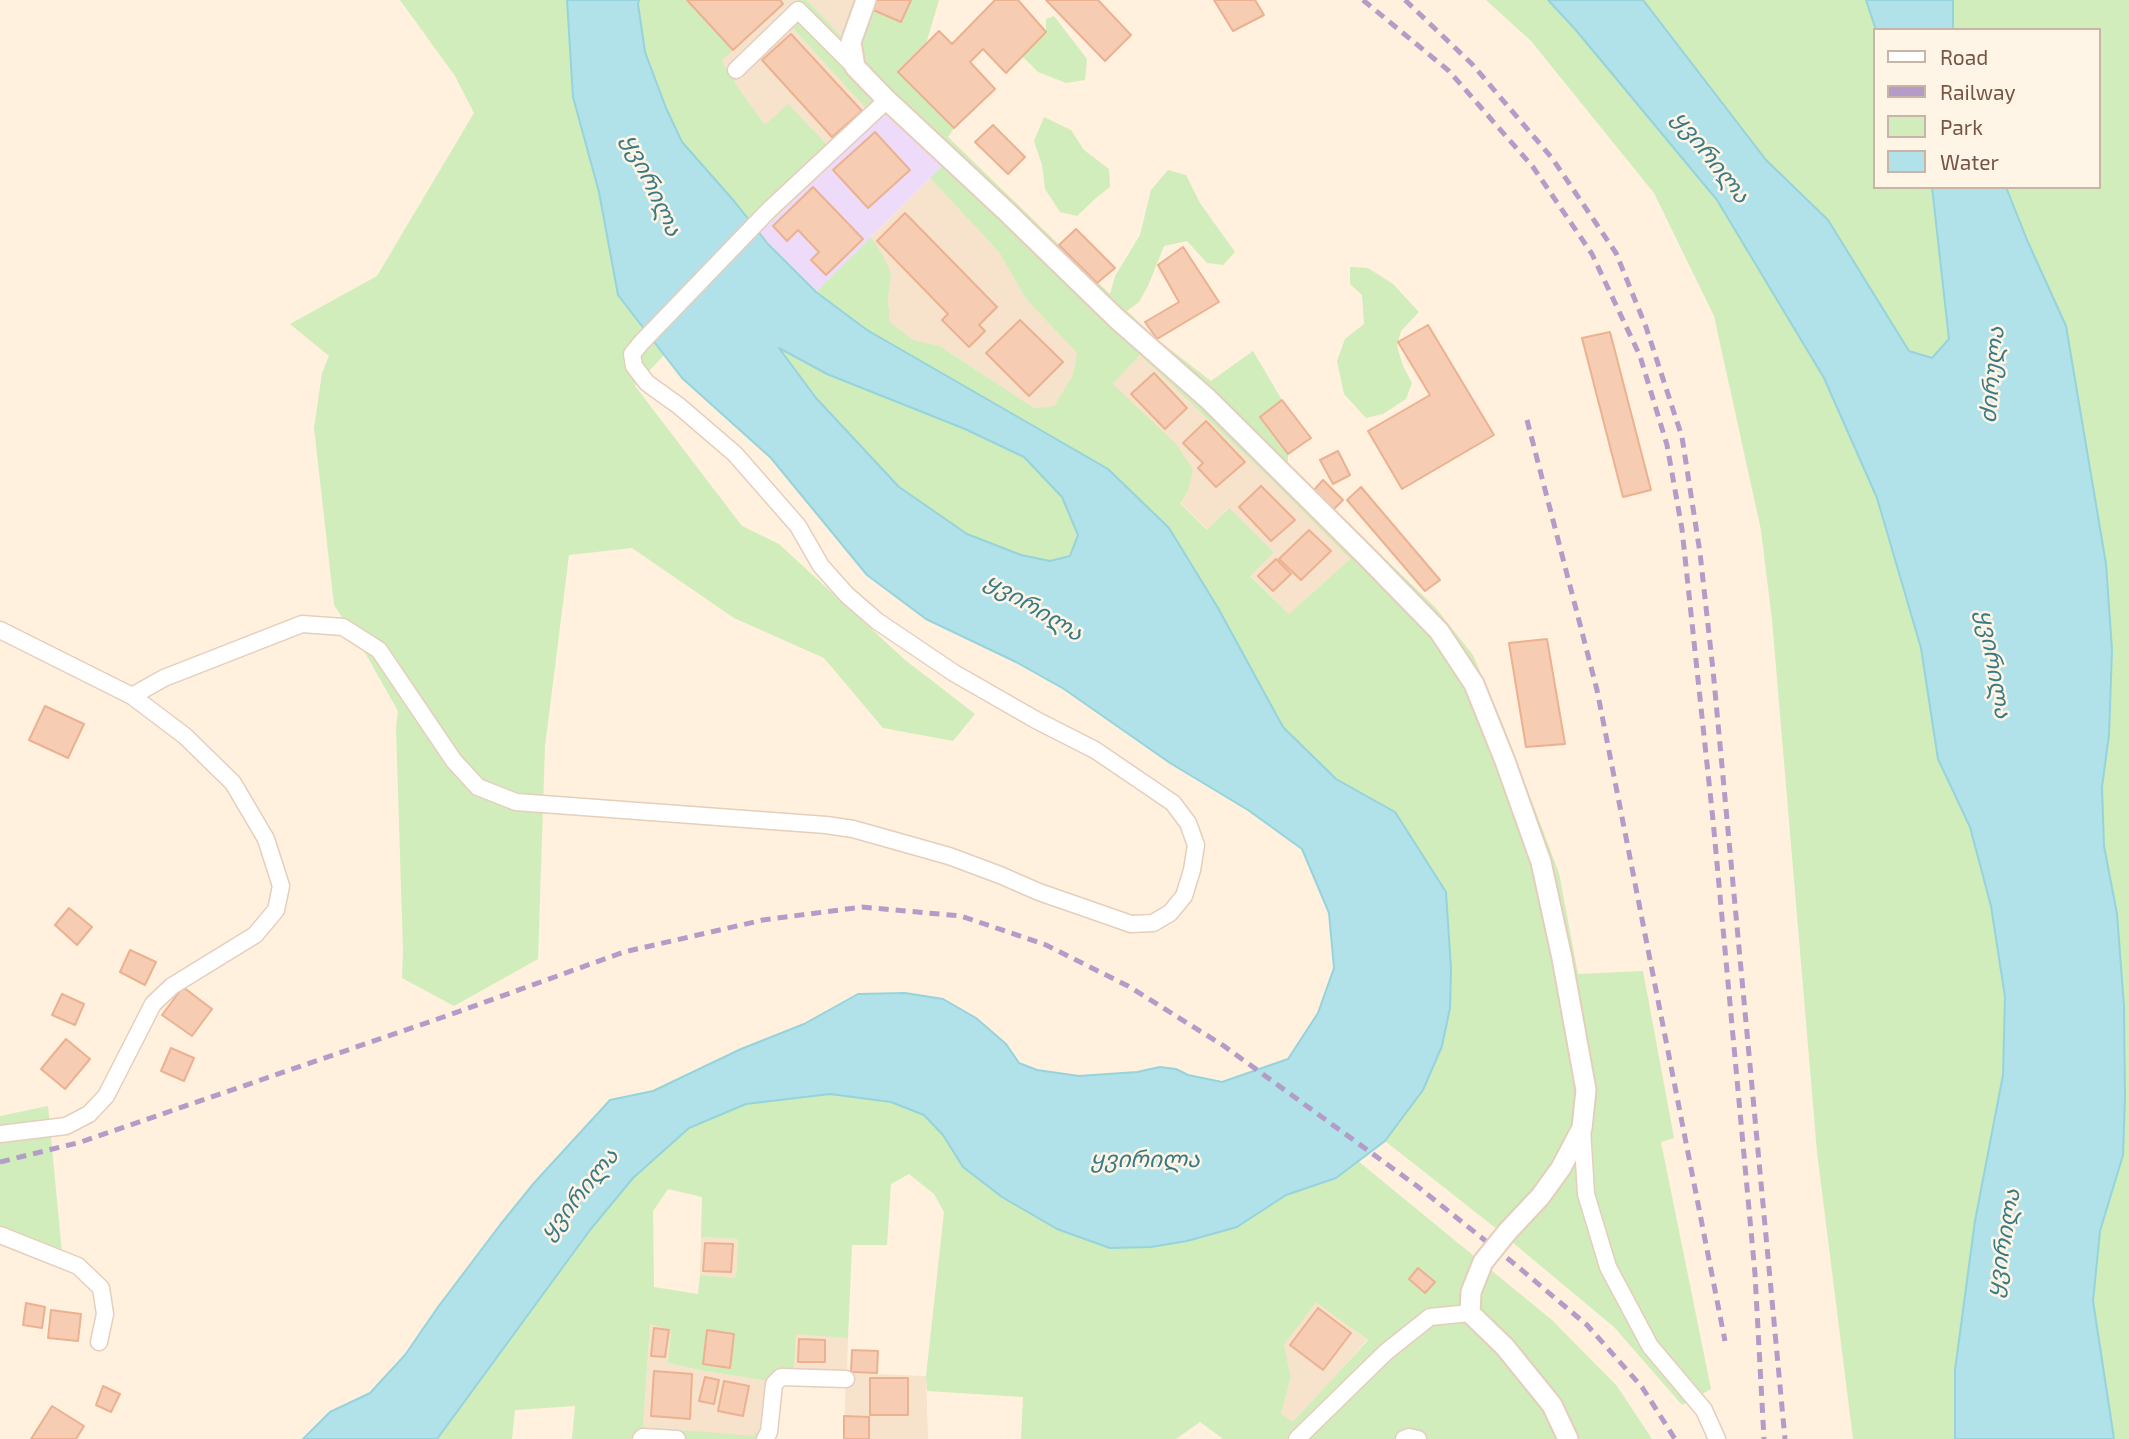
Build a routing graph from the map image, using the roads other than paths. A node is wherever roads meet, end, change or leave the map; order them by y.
1 (866, 0) edge
2 (855, 67) junction
3 (736, 70) dead end
4 (887, 100) junction
5 (0, 630) edge
6 (132, 696) junction
7 (1582, 1128) junction
8 (0, 1134) edge
9 (0, 1235) edge
10 (1470, 1313) junction
11 (99, 1342) dead end
12 (846, 1379) dead end
13 (641, 1439) edge
14 (677, 1439) edge
15 (765, 1439) edge
16 (1297, 1439) edge
17 (1405, 1439) edge
18 (1419, 1439) edge
19 (1568, 1439) edge
20 (1717, 1439) edge

1 - 2 street
2 - 3 street
2 - 4 street
4 - 6 street
4 - 7 street
5 - 6 street
6 - 8 street
7 - 10 street, bridge
7 - 20 street
9 - 11 street
10 - 16 street
10 - 19 street
12 - 15 street
13 - 14 street
17 - 18 street

